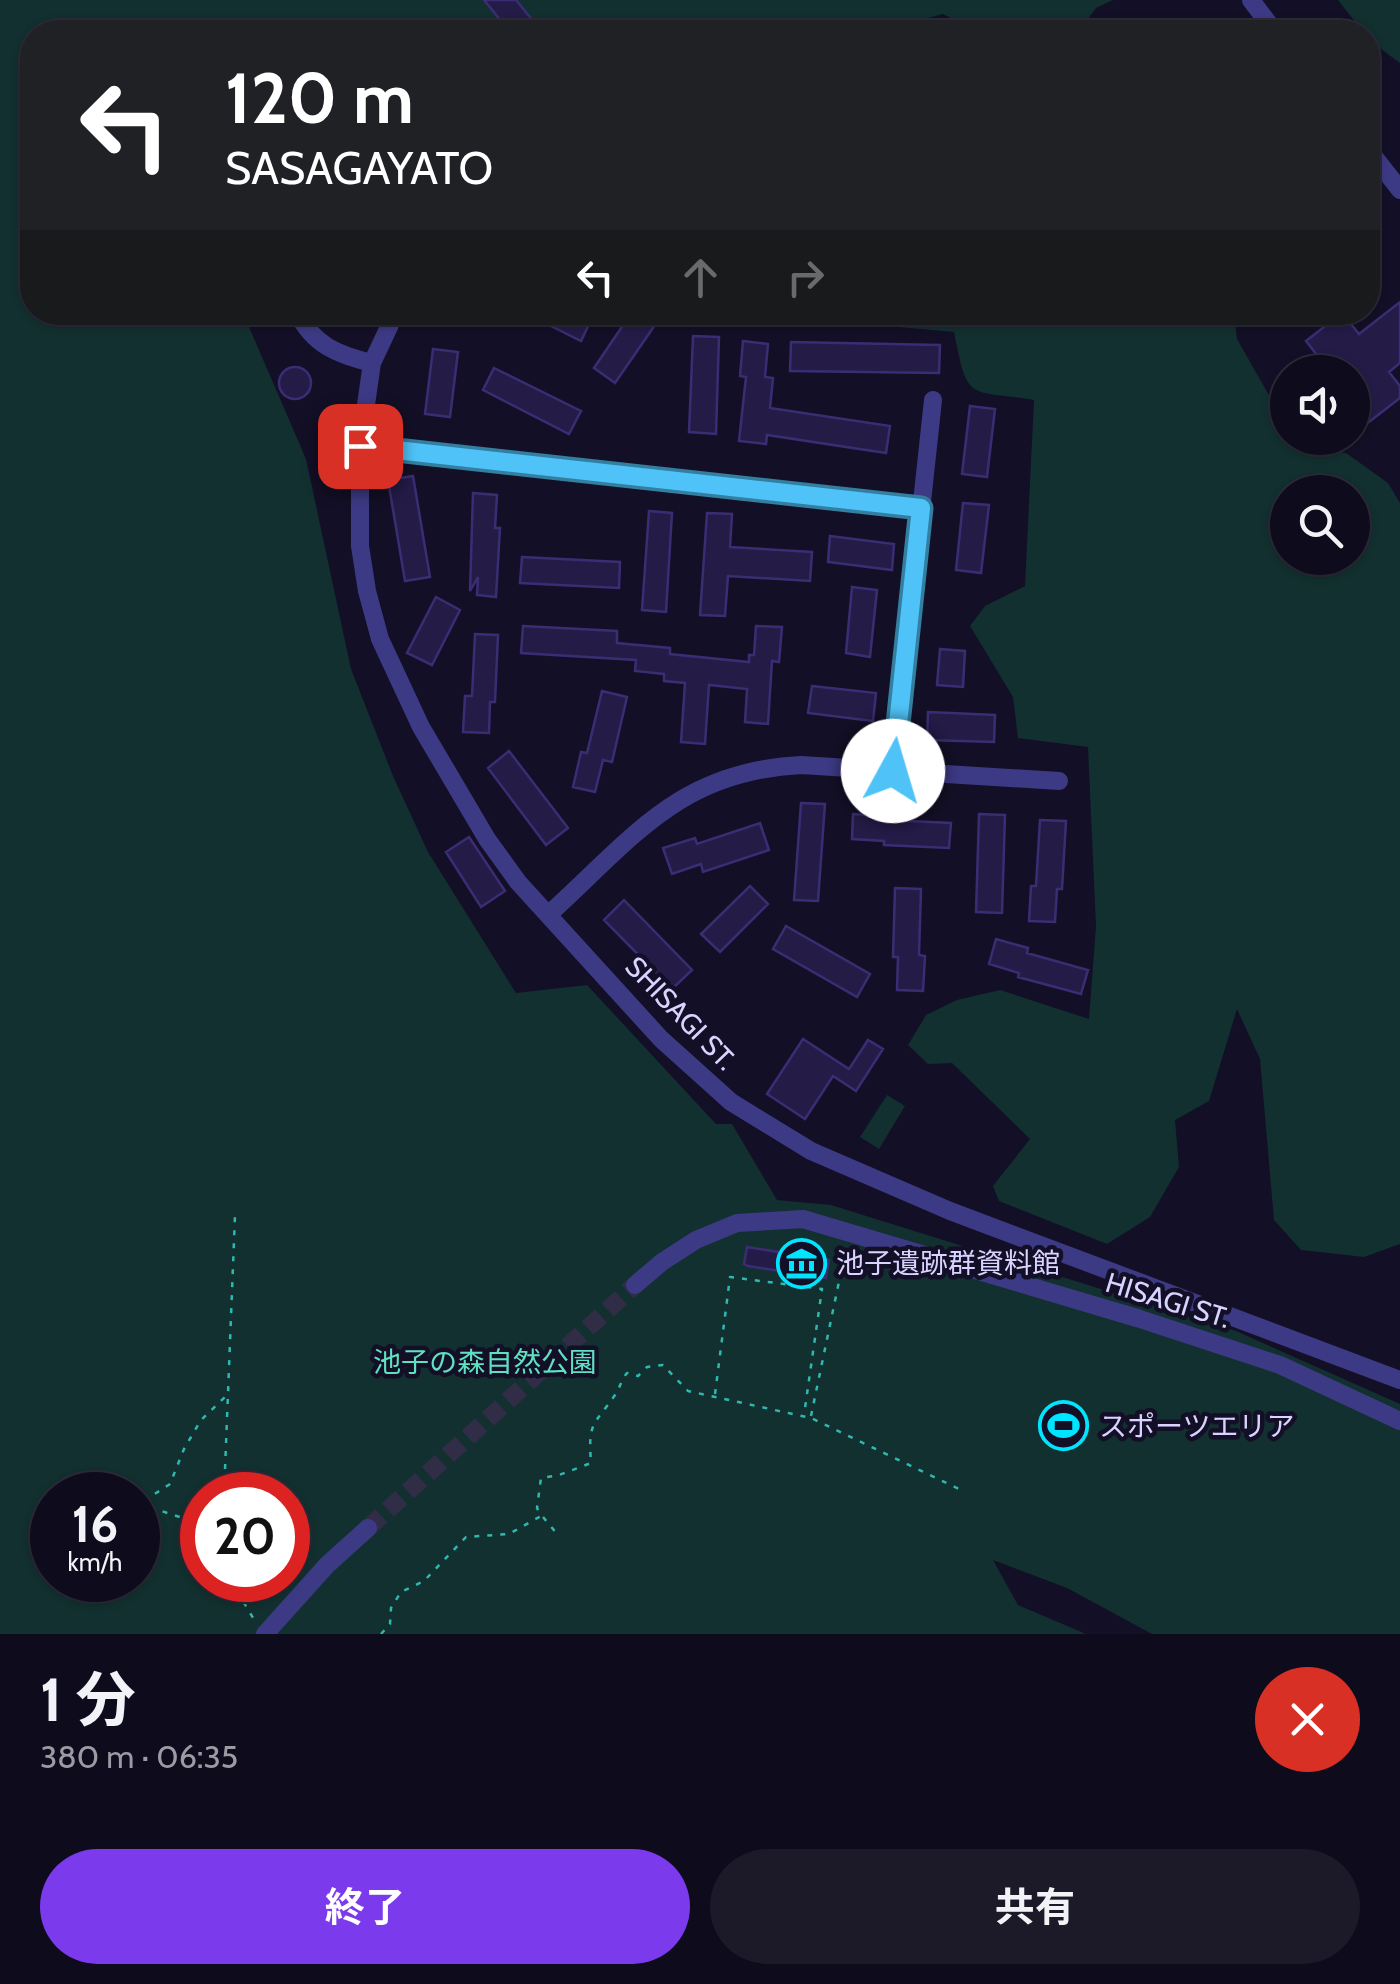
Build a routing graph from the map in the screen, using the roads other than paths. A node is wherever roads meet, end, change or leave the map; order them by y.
1 (1380, 164) edge
2 (1400, 190) edge
3 (305, 325) edge
4 (390, 325) edge
5 (372, 363) junction
6 (933, 400) dead end
7 (360, 446) junction
8 (921, 508) junction
9 (893, 771) junction
10 (1059, 781) dead end
11 (549, 914) junction
12 (635, 1284) tunnel mouth
13 (1400, 1380) edge
14 (1400, 1421) edge
15 (368, 1528) tunnel mouth
16 (260, 1628) edge

1 - 2 lane
3 - 5 lane
4 - 5 lane, SHISAGI ST.
5 - 7 lane, SHISAGI ST.
6 - 8 lane
7 - 8 lane
7 - 11 lane, SHISAGI ST.
8 - 9 lane
9 - 10 lane
9 - 11 lane
11 - 13 lane, SHISAGI ST.
12 - 14 lane, HISAGI ST.
15 - 16 lane

